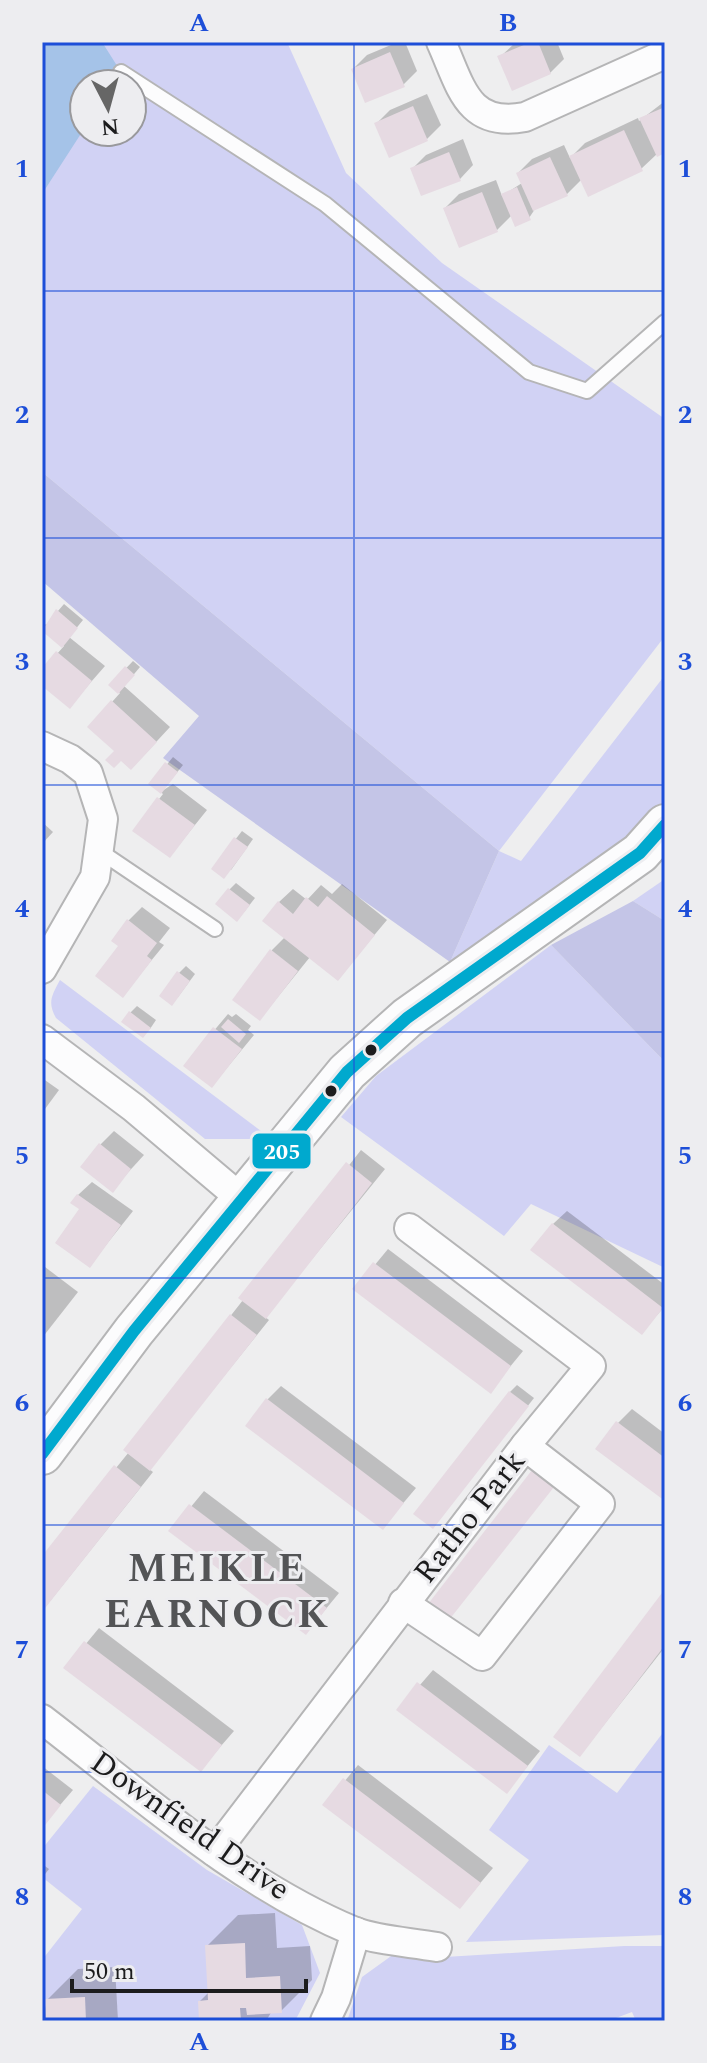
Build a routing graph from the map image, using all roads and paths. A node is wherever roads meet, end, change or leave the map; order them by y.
1 (441, 42) edge
2 (665, 54) edge
3 (148, 89) edge
4 (665, 322) edge
5 (42, 746) edge
6 (657, 841) edge
7 (101, 852) junction
8 (215, 929) dead end
9 (42, 969) edge
10 (42, 1039) edge
11 (244, 1201) junction
12 (409, 1228) dead end
13 (525, 1446) junction
14 (42, 1454) edge
15 (403, 1603) junction
16 (42, 1719) edge
17 (215, 1852) junction
18 (356, 1932) junction
19 (437, 1947) dead end
20 (325, 2021) edge

1 - 2 street
3 - 4 lane
5 - 7 street
6 - 11 street
7 - 8 lane
7 - 9 street
10 - 11 street
11 - 14 street
12 - 13 street, Ratho Park
13 - 15 street, Ratho Park
13 - 15 street
15 - 17 street, Ratho Park
16 - 17 street, Downfield Drive
17 - 18 street, Downfield Drive
18 - 19 street, Downfield Drive
18 - 20 street

